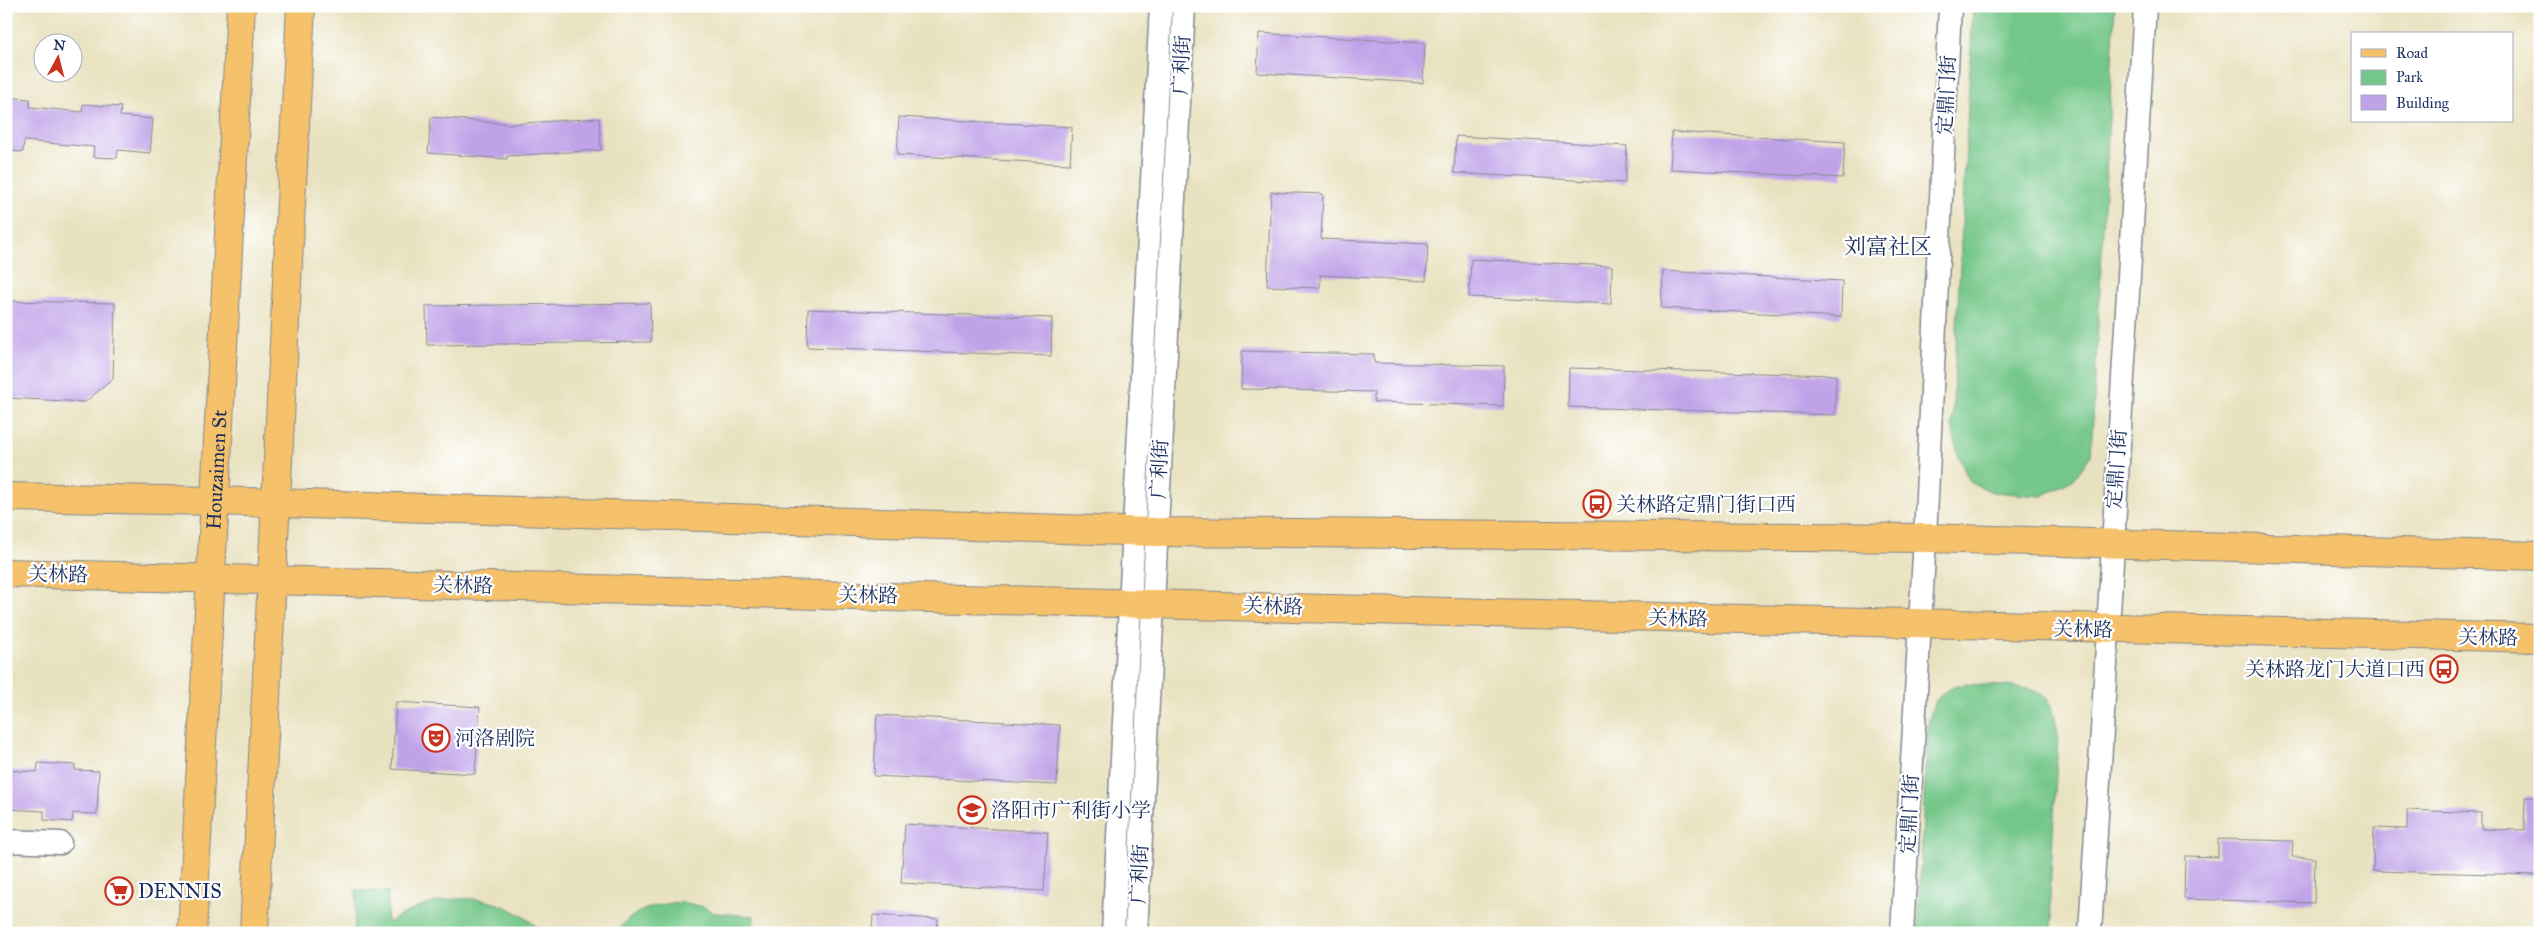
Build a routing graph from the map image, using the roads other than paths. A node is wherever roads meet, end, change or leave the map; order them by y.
1 (241, 6) edge
2 (301, 6) edge
3 (1161, 6) edge
4 (1184, 6) edge
5 (1950, 6) edge
6 (2145, 6) edge
7 (6, 497) edge
8 (215, 501) junction
9 (276, 504) junction
10 (1144, 531) junction
11 (1925, 538) junction
12 (2112, 544) junction
13 (2540, 556) edge
14 (6, 573) edge
15 (210, 578) junction
16 (272, 580) junction
17 (1142, 602) junction
18 (1920, 626) junction
19 (2107, 630) junction
20 (2540, 638) edge
21 (6, 841) edge
22 (60, 843) dead end
23 (192, 933) edge
24 (254, 933) edge
25 (1113, 933) edge
26 (1136, 933) edge
27 (1902, 933) edge
28 (2090, 933) edge

1 - 8 main road, Houzaimen St
2 - 9 main road
3 - 10 street, 广利街
4 - 10 street, 广利街
5 - 11 street, 定鼎门街
6 - 12 street, 定鼎门街
7 - 8 main road
8 - 9 main road
8 - 15 main road, Houzaimen St
9 - 10 main road
9 - 16 main road
10 - 11 main road
10 - 17 street, 广利街
11 - 12 main road
11 - 18 street, 定鼎门街
12 - 13 main road
12 - 19 street, 定鼎门街
14 - 15 main road, 关林路
15 - 16 main road, 关林路
15 - 23 main road, Houzaimen St
16 - 17 main road, 关林路
16 - 24 main road
17 - 18 main road, 关林路
17 - 25 street, 广利街
17 - 26 street, 广利街
18 - 19 main road, 关林路
18 - 27 street, 定鼎门街
19 - 20 main road, 关林路
19 - 28 street, 定鼎门街
21 - 22 street

